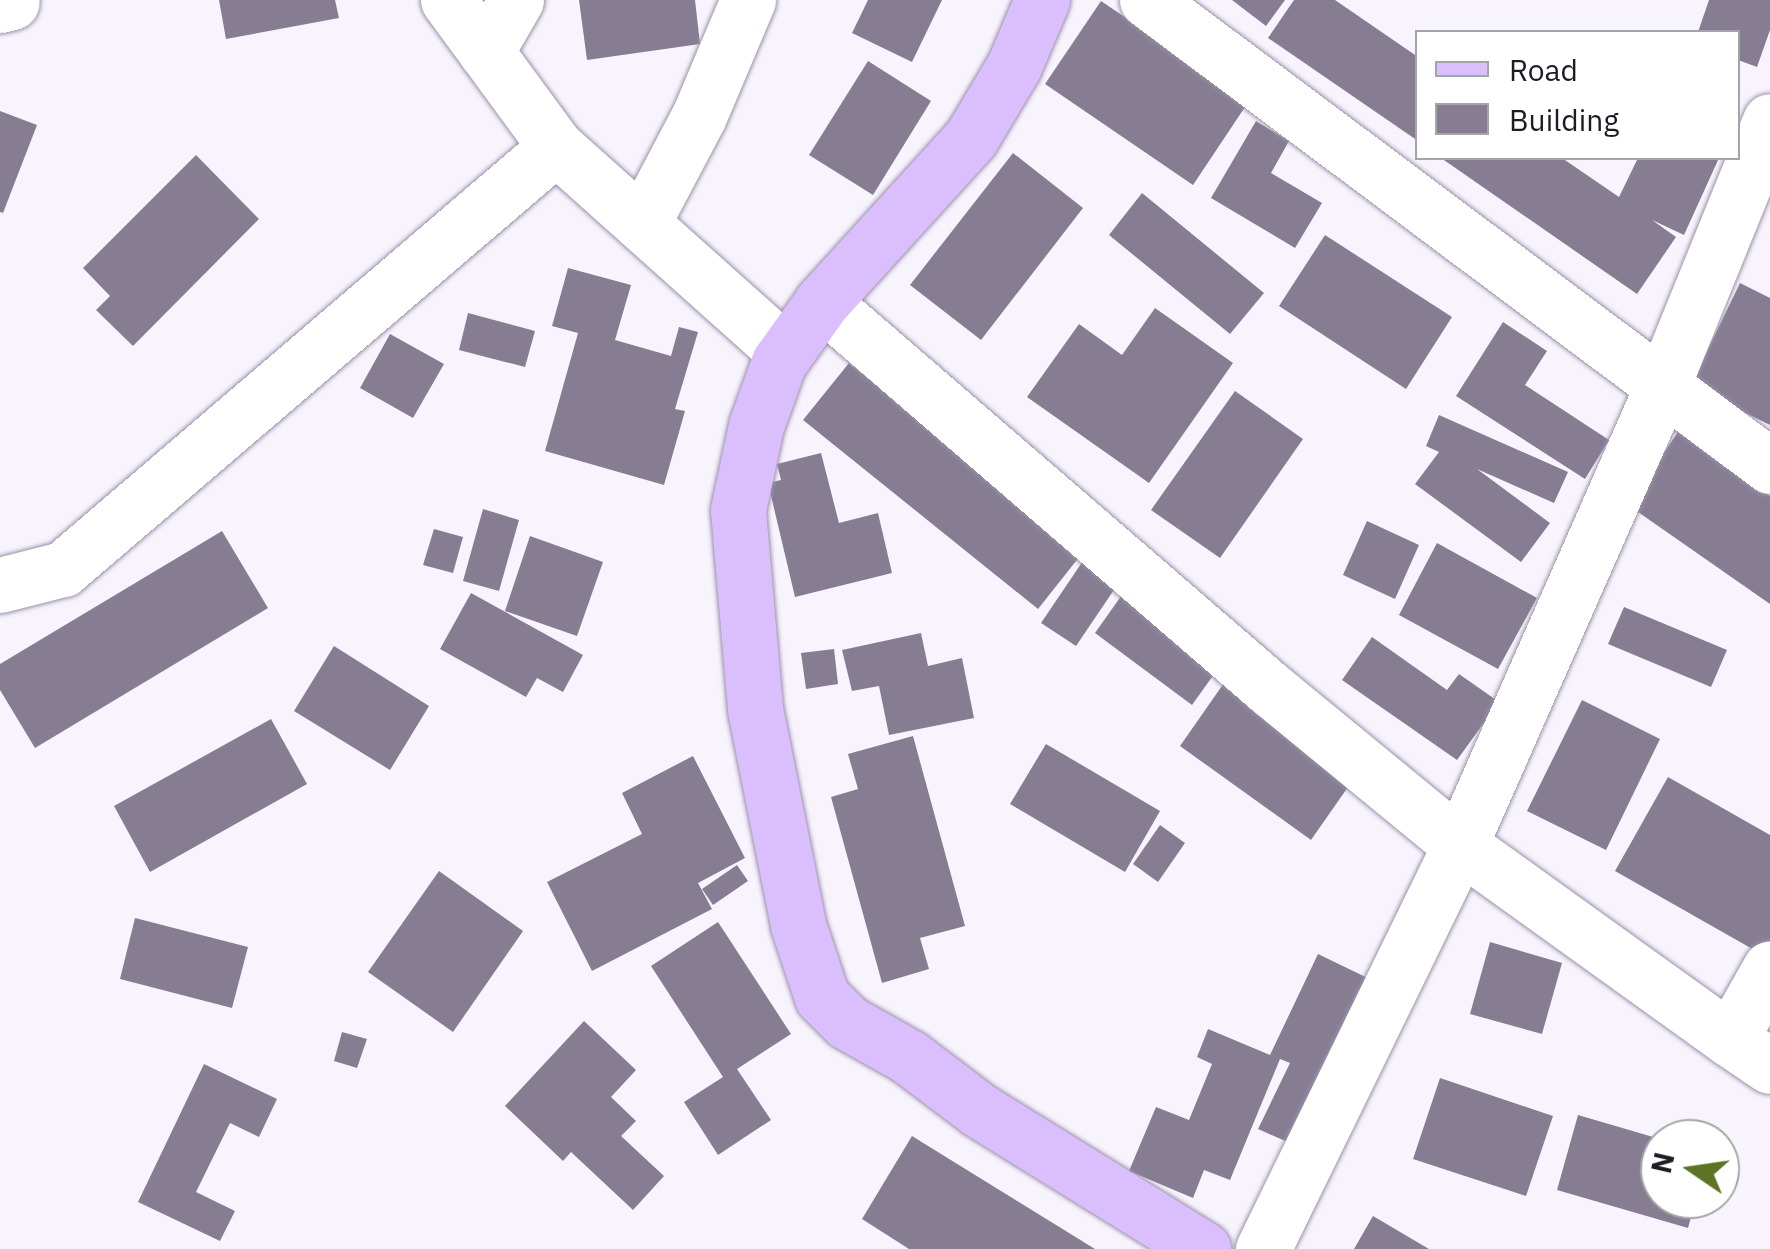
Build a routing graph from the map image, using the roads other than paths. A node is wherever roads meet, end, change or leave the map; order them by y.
1 (448, 0) edge
2 (516, 0) edge
3 (719, 0) edge
4 (748, 0) edge
5 (1042, 0) edge
6 (1146, 0) edge
7 (486, 52) junction
8 (723, 60) junction
9 (1770, 121) edge
10 (556, 147) junction
11 (642, 224) junction
12 (822, 302) junction
13 (784, 352) junction
14 (1661, 389) junction
15 (1770, 466) edge
16 (0, 585) edge
17 (1460, 845) junction
18 (1770, 968) edge
19 (1750, 1052) edge
20 (1203, 1249) edge
21 (1263, 1249) edge

1 - 7 street
2 - 7 street
3 - 8 street
4 - 8 street
5 - 12 main road
6 - 14 street
7 - 10 street
8 - 11 street
9 - 14 street
10 - 11 street
10 - 16 street
11 - 13 street
12 - 13 main road
12 - 17 street
13 - 20 main road
14 - 15 street
14 - 17 street
17 - 19 street
17 - 21 street
18 - 19 street

